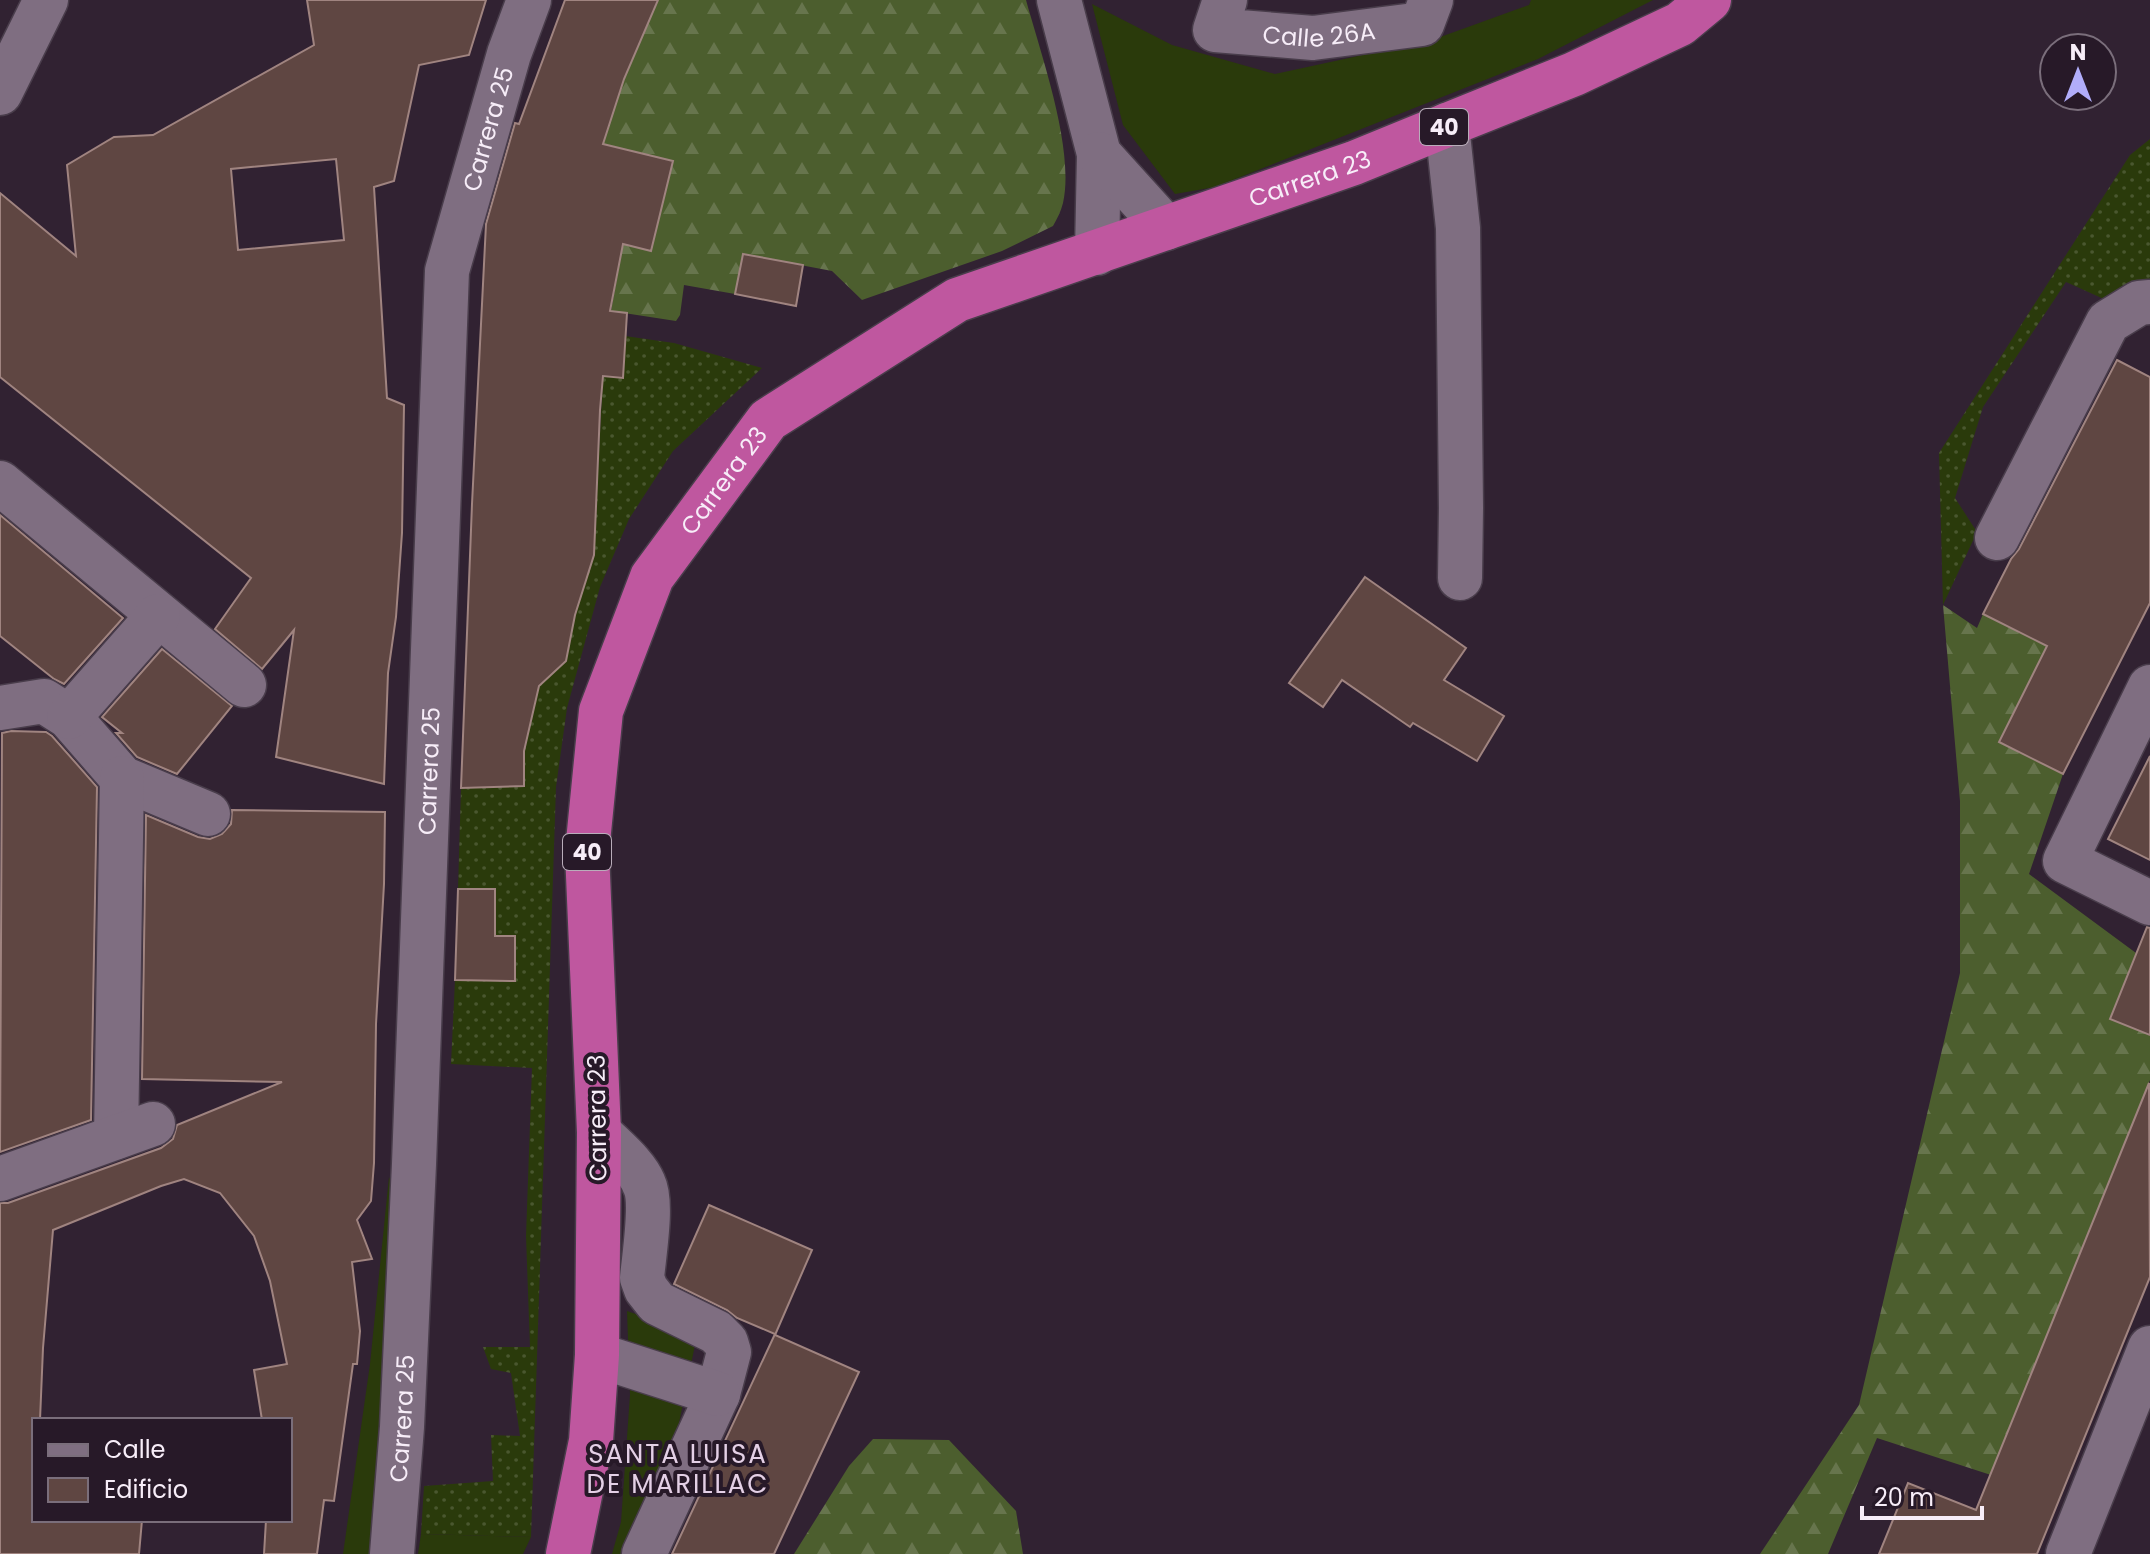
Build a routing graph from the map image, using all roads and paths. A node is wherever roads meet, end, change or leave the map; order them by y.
1 (25, 0) edge
2 (46, 0) edge
3 (529, 0) edge
4 (1059, 0) edge
5 (1709, 0) edge
6 (1427, 12) edge
7 (1220, 15) edge
8 (0, 16) edge
9 (0, 93) edge
10 (1447, 125) junction
11 (1099, 154) junction
12 (1166, 228) junction
13 (1097, 253) junction
14 (2150, 302) edge
15 (0, 483) edge
16 (1997, 538) dead end
17 (1460, 578) dead end
18 (158, 616) junction
19 (244, 685) dead end
20 (2150, 687) edge
21 (0, 708) edge
22 (69, 717) junction
23 (122, 778) junction
24 (208, 814) dead end
25 (2150, 903) edge
26 (599, 1132) junction
27 (0, 1179) edge
28 (2150, 1348) edge
29 (597, 1355) junction
30 (718, 1394) junction
31 (392, 1554) edge
32 (568, 1554) edge
33 (644, 1554) edge
34 (2068, 1554) edge

1 - 8 street
2 - 9 street
3 - 31 street, Carrera 25
4 - 11 street
5 - 10 highway, Carrera 23 / 40
6 - 7 street, Calle 26A
10 - 12 highway, Carrera 23 / 40
10 - 17 street
11 - 12 street
11 - 13 street
12 - 13 highway, Carrera 23 / 40
13 - 26 highway, Carrera 23 / 40
14 - 16 street
15 - 18 street
18 - 19 street
18 - 22 street
20 - 25 street
21 - 22 street
22 - 23 street
23 - 24 street
23 - 27 street
26 - 29 highway, Carrera 23 / 40
26 - 30 street
28 - 34 street
29 - 30 street
29 - 32 highway, Carrera 23 / 40
30 - 33 street

